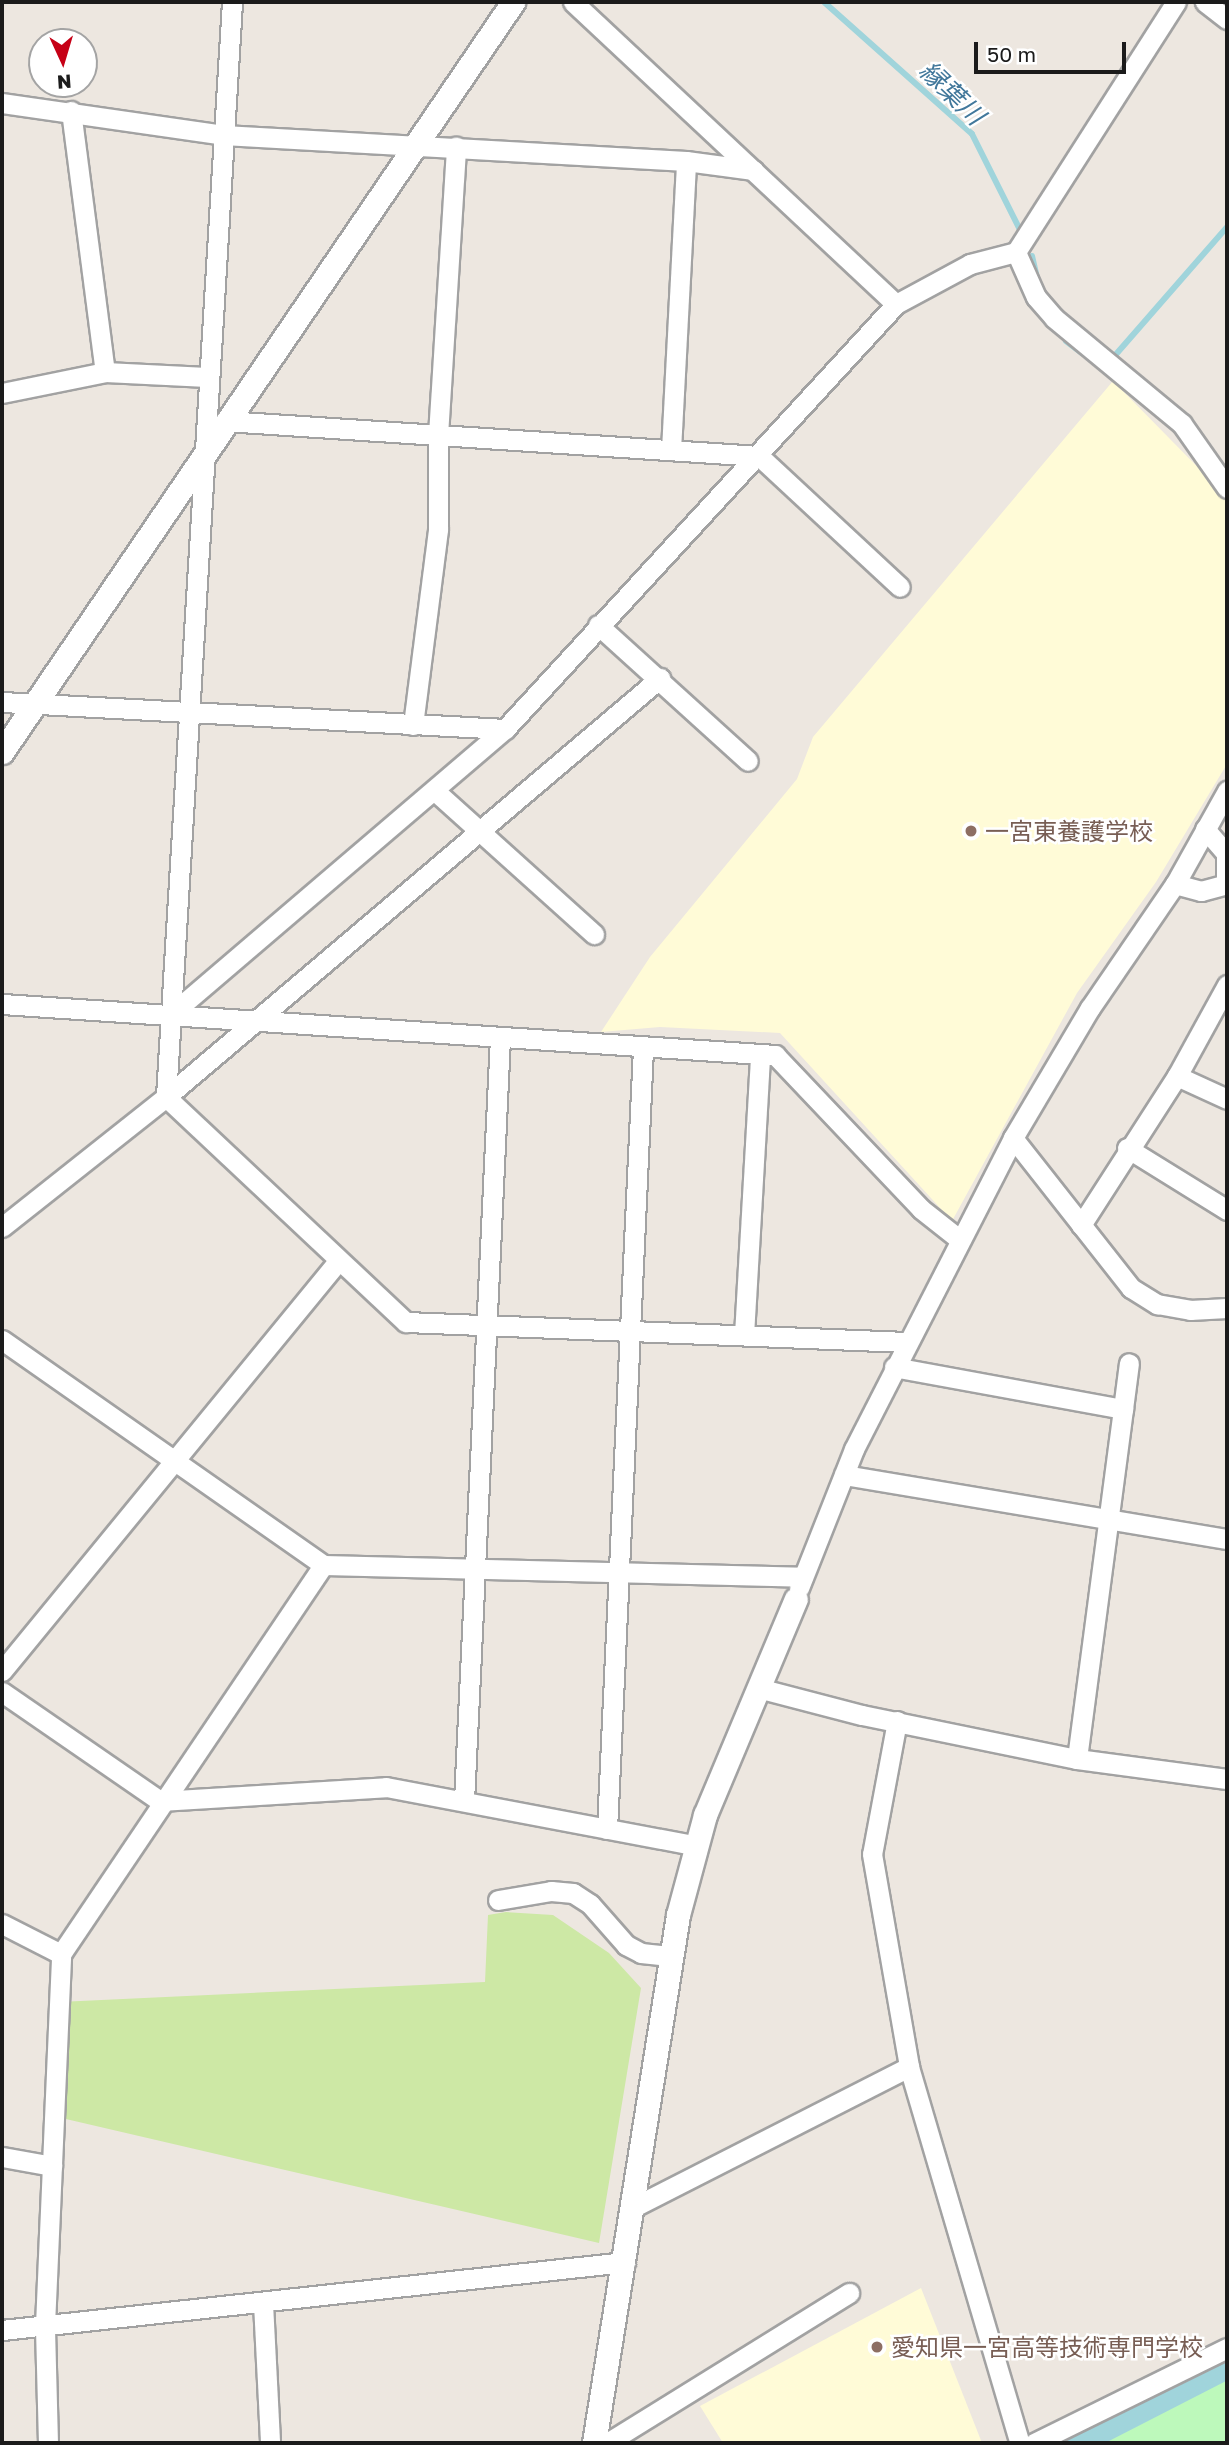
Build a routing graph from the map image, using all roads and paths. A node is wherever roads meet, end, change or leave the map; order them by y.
1 (232, 2) edge
2 (513, 2) edge
3 (573, 2) edge
4 (1176, 2) edge
5 (1205, 2) edge
6 (1227, 19) edge
7 (2, 103) edge
8 (71, 111) junction
9 (223, 135) junction
10 (414, 144) junction
11 (456, 147) junction
12 (686, 161) junction
13 (752, 170) junction
14 (1016, 252) junction
15 (896, 304) junction
16 (105, 372) junction
17 (207, 377) junction
18 (2, 393) edge
19 (225, 421) junction
20 (438, 435) junction
21 (671, 450) junction
22 (203, 454) junction
23 (759, 456) junction
24 (1227, 488) edge
25 (900, 587) dead end
26 (598, 625) junction
27 (660, 678) junction
28 (2, 702) edge
29 (33, 705) junction
30 (186, 711) junction
31 (414, 725) junction
32 (505, 729) junction
33 (2, 752) edge
34 (748, 761) dead end
35 (435, 790) junction
36 (1227, 791) edge
37 (1205, 829) junction
38 (481, 832) junction
39 (1175, 884) junction
40 (1226, 884) edge
41 (594, 934) dead end
42 (1226, 988) edge
43 (2, 1004) edge
44 (170, 1015) junction
45 (256, 1021) junction
46 (500, 1039) junction
47 (643, 1047) junction
48 (760, 1055) junction
49 (1177, 1076) junction
50 (166, 1097) junction
51 (1227, 1100) edge
52 (1013, 1138) junction
53 (1127, 1148) junction
54 (1227, 1210) edge
55 (1081, 1225) junction
56 (2, 1227) edge
57 (959, 1240) junction
58 (339, 1260) junction
59 (1227, 1308) edge
60 (487, 1323) junction
61 (629, 1329) junction
62 (744, 1335) junction
63 (2, 1340) edge
64 (906, 1342) junction
65 (1129, 1363) dead end
66 (894, 1367) junction
67 (1123, 1409) junction
68 (172, 1459) junction
69 (844, 1475) junction
70 (1108, 1521) junction
71 (1227, 1539) edge
72 (323, 1565) junction
73 (477, 1572) junction
74 (617, 1575) junction
75 (799, 1588) junction
76 (2, 1671) edge
77 (758, 1688) junction
78 (2, 1692) edge
79 (897, 1721) junction
80 (1077, 1759) junction
81 (1227, 1779) edge
82 (160, 1801) junction
83 (464, 1801) junction
84 (607, 1829) junction
85 (697, 1846) junction
86 (498, 1900) dead end
87 (2, 1924) edge
88 (61, 1954) junction
89 (672, 1956) junction
90 (909, 2067) junction
91 (2, 2157) edge
92 (52, 2166) junction
93 (632, 2208) junction
94 (625, 2262) junction
95 (849, 2293) dead end
96 (263, 2303) junction
97 (45, 2325) junction
98 (2, 2330) edge
99 (1227, 2348) edge
100 (48, 2443) edge
101 (270, 2443) edge
102 (594, 2443) edge
103 (607, 2443) edge
104 (1020, 2443) edge
105 (1034, 2443) edge

1 - 9 street
2 - 10 street
3 - 13 street
4 - 14 street
5 - 6 street
7 - 8 street
8 - 9 street
8 - 16 street
9 - 10 street
9 - 17 street
10 - 11 street
10 - 19 street
11 - 12 street
11 - 20 street
12 - 13 street
12 - 21 street
13 - 15 street
14 - 15 street
14 - 24 street
15 - 23 street
16 - 17 street
16 - 18 street
17 - 22 street
19 - 20 street
19 - 22 street
20 - 21 street
20 - 31 street
21 - 23 street
22 - 29 street
22 - 30 street
23 - 25 street
23 - 26 street
26 - 27 street
26 - 32 street
27 - 34 street
27 - 38 street
28 - 29 street
29 - 30 street
29 - 33 street
30 - 31 street
30 - 44 street
31 - 32 street
32 - 35 street
35 - 38 street
35 - 44 street
36 - 37 street
37 - 39 street
37 - 40 street
38 - 41 street
38 - 45 street
39 - 40 street
39 - 52 street
42 - 49 street
43 - 44 street
44 - 45 street
44 - 50 street
45 - 46 street
45 - 50 street
46 - 47 street
46 - 60 street
47 - 48 street
47 - 61 street
48 - 57 street
48 - 62 street
49 - 51 street
49 - 53 street
50 - 56 street
50 - 58 street
52 - 55 street
52 - 57 street
53 - 54 street
53 - 55 street
55 - 59 street
57 - 64 street
58 - 60 street
58 - 68 street
60 - 61 street
60 - 73 street
61 - 62 street
61 - 74 street
62 - 64 street
63 - 68 street
64 - 66 street
65 - 67 street
66 - 67 street
66 - 69 street
67 - 70 street
68 - 72 street
68 - 76 street
69 - 70 street
69 - 75 street
70 - 71 street
70 - 80 street
72 - 73 street
72 - 82 street
73 - 74 street
73 - 83 street
74 - 75 street
74 - 84 street
75 - 77 street
77 - 79 street
77 - 85 street
78 - 82 street
79 - 80 street
79 - 90 street
80 - 81 street
82 - 83 street
82 - 88 street
83 - 84 street
84 - 85 street
85 - 89 street
86 - 89 street
87 - 88 street
88 - 92 street
89 - 93 street
90 - 93 street
90 - 104 street
91 - 92 street
92 - 97 street
93 - 94 street
94 - 96 street
94 - 102 street
95 - 103 street
96 - 97 street
96 - 101 street
97 - 98 street
97 - 100 street
99 - 105 street

